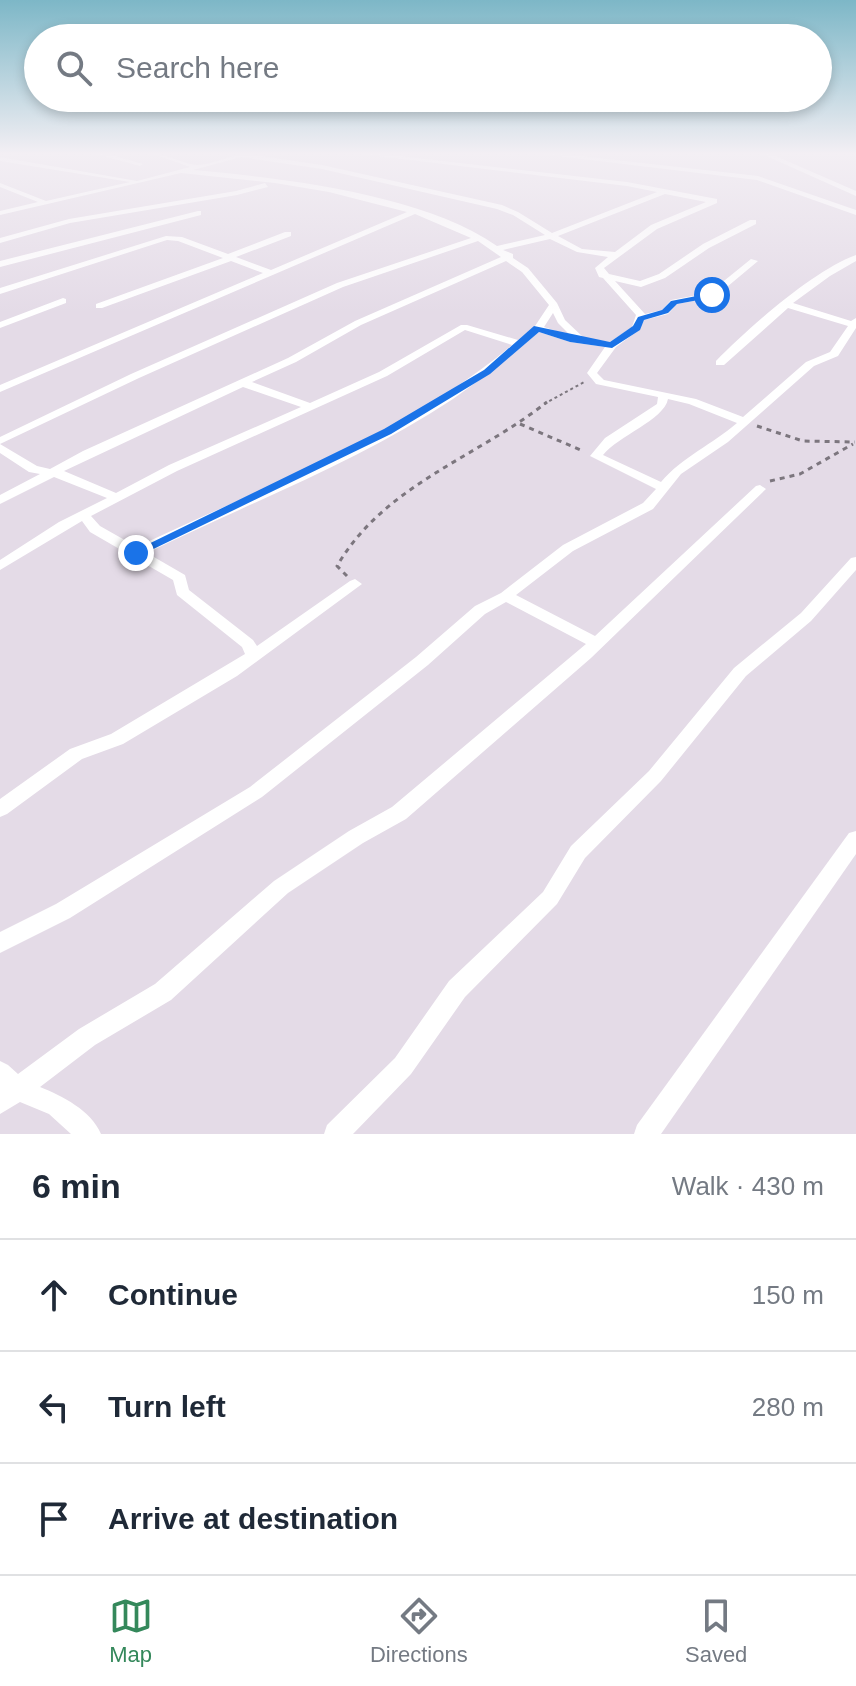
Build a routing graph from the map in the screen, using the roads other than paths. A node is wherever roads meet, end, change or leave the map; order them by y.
1 (28, 207) edge
2 (153, 207) edge
3 (393, 207) edge
4 (499, 207) edge
5 (625, 207) edge
6 (700, 207) edge
7 (414, 212) junction
8 (0, 213) edge
9 (198, 213) dead end
10 (753, 222) dead end
11 (288, 234) dead end
12 (552, 236) junction
13 (479, 238) junction
14 (0, 241) edge
15 (497, 249) junction
16 (615, 255) junction
17 (510, 256) junction
18 (230, 258) junction
19 (856, 258) edge
20 (754, 261) dead end
21 (0, 264) edge
22 (271, 273) junction
23 (601, 275) junction
24 (0, 291) edge
25 (63, 301) dead end
26 (554, 305) junction
27 (789, 305) junction
28 (99, 306) dead end
29 (641, 318) junction
30 (561, 321) junction
31 (854, 323) edge
32 (0, 325) edge
33 (541, 325) junction
34 (581, 341) junction
35 (520, 344) junction
36 (612, 345) junction
37 (720, 363) dead end
38 (243, 383) junction
39 (0, 389) edge
40 (663, 397) junction
41 (309, 406) junction
42 (743, 421) junction
43 (0, 441) edge
44 (0, 448) edge
45 (50, 473) junction
46 (662, 487) junction
47 (760, 489) road end
48 (118, 498) junction
49 (0, 500) edge
50 (84, 515) junction
51 (136, 553) junction
52 (856, 561) edge
53 (0, 566) edge
54 (355, 584) road end
55 (506, 596) junction
56 (596, 643) junction
57 (253, 656) junction
58 (0, 809) edge
59 (856, 839) edge
60 (0, 943) edge
61 (6, 1088) edge
62 (89, 1134) edge
63 (336, 1134) edge
64 (646, 1134) edge

1 - 8 street
2 - 14 street
3 - 7 street
4 - 12 street
5 - 12 street
6 - 16 street
7 - 13 street
7 - 22 street
9 - 21 street
10 - 23 street
11 - 18 street
12 - 15 street
12 - 16 street
13 - 15 street
13 - 43 street
15 - 17 street
16 - 23 street
17 - 26 street
17 - 38 street
18 - 22 street
18 - 24 street
18 - 28 street
19 - 27 street
20 - 29 street
22 - 39 street
23 - 29 street
25 - 32 street
26 - 30 street
26 - 33 street
27 - 31 street
27 - 37 street
29 - 36 street
30 - 33 street
30 - 34 street
31 - 42 street
33 - 34 street
33 - 35 street
34 - 36 street
35 - 41 street
35 - 51 street
36 - 40 street
38 - 41 street
38 - 45 street
40 - 42 street
40 - 46 street
41 - 48 street
42 - 46 street
44 - 45 street
45 - 48 street
45 - 49 street
46 - 55 street
47 - 56 street
48 - 50 street
50 - 51 street
50 - 53 street
51 - 57 street
52 - 63 street
54 - 57 street
55 - 56 street
55 - 60 street
56 - 61 street
57 - 58 street
59 - 64 street
61 - 62 street

